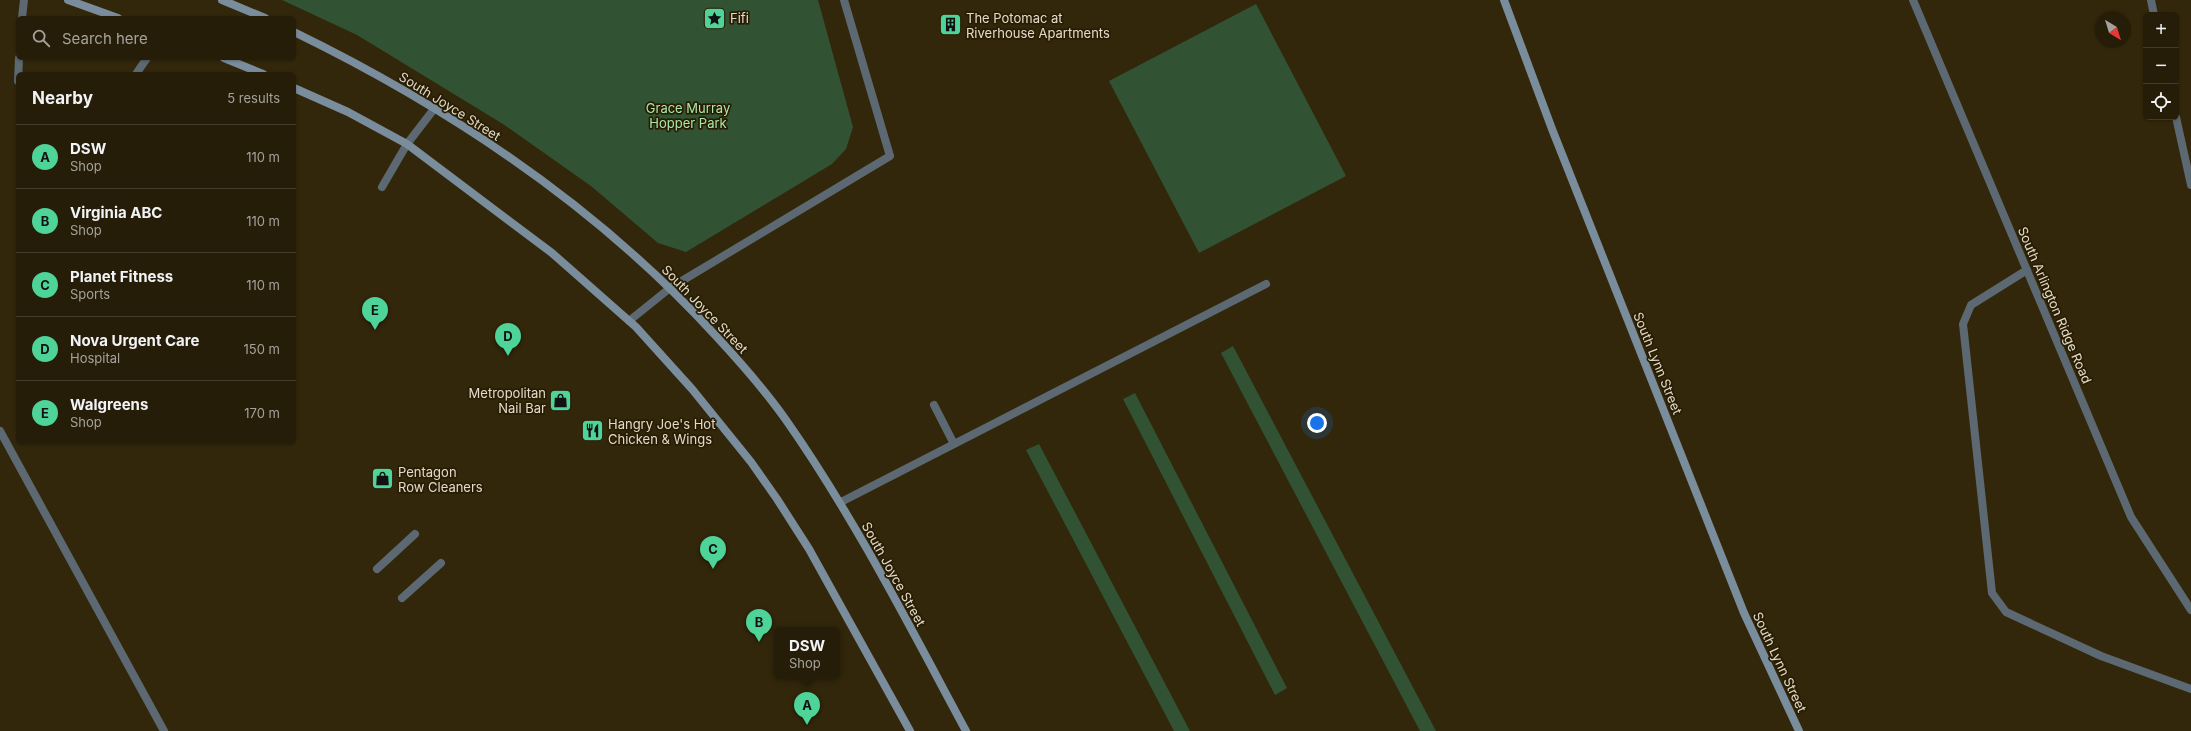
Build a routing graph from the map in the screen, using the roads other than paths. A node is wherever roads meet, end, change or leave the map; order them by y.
1 (24, 0) edge
2 (68, 0) edge
3 (222, 0) edge
4 (844, 0) edge
5 (1504, 0) edge
6 (1913, 0) edge
7 (2151, 0) edge
8 (2153, 12) edge
9 (22, 16) edge
10 (112, 16) edge
11 (260, 16) edge
12 (296, 33) edge
13 (19, 60) edge
14 (146, 60) edge
15 (229, 60) edge
16 (18, 72) edge
17 (137, 72) edge
18 (258, 72) edge
19 (296, 89) edge
20 (434, 109) junction
21 (2177, 120) edge
22 (407, 144) junction
23 (2191, 185) edge
24 (382, 187) dead end
25 (2027, 270) junction
26 (1266, 284) dead end
27 (670, 288) junction
28 (629, 321) junction
29 (934, 405) dead end
30 (0, 431) edge
31 (954, 444) junction
32 (841, 502) junction
33 (415, 534) dead end
34 (441, 563) dead end
35 (377, 569) dead end
36 (402, 598) dead end
37 (2191, 610) edge
38 (2191, 689) edge
39 (164, 731) edge
40 (910, 731) edge
41 (966, 731) edge
42 (1799, 731) edge

1 - 9 street
2 - 10 main road
3 - 11 main road
4 - 27 street
5 - 42 main road, South Lynn Street
6 - 25 street, South Arlington Ridge Road
7 - 8 street
12 - 20 main road, South Joyce Street
13 - 16 street
14 - 17 street
15 - 18 main road
19 - 22 main road
20 - 22 street
20 - 27 main road, South Joyce Street
21 - 23 street
22 - 24 street
22 - 28 main road
25 - 37 street, South Arlington Ridge Road
25 - 38 street
26 - 31 street
27 - 28 street
27 - 32 main road, South Joyce Street
28 - 40 main road
29 - 31 street
30 - 39 street
31 - 32 street
32 - 41 main road, South Joyce Street
33 - 35 street
34 - 36 street

